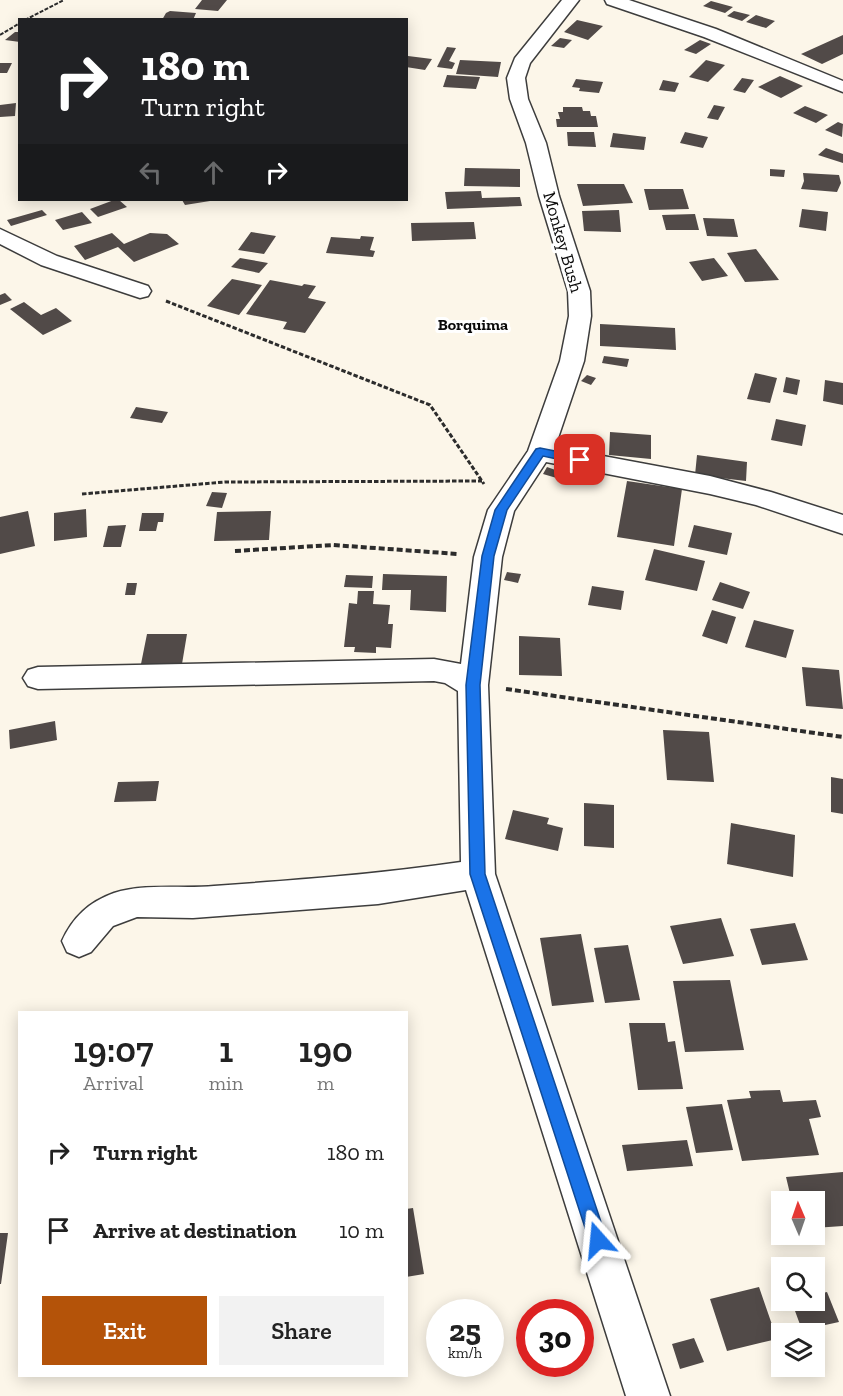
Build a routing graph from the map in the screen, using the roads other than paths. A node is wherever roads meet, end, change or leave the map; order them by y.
1 (571, 0) edge
2 (613, 0) edge
3 (843, 87) edge
4 (0, 235) edge
5 (140, 291) road end
6 (540, 452) junction
7 (843, 525) edge
8 (38, 678) dead end
9 (473, 685) junction
10 (478, 874) junction
11 (79, 941) dead end
12 (648, 1396) edge

1 - 6 street, Monkey Bush
2 - 3 street
4 - 5 street
6 - 7 street
6 - 9 street, Monkey Bush
8 - 9 street
9 - 10 street, Monkey Bush
10 - 11 street
10 - 12 street, Monkey Bush

